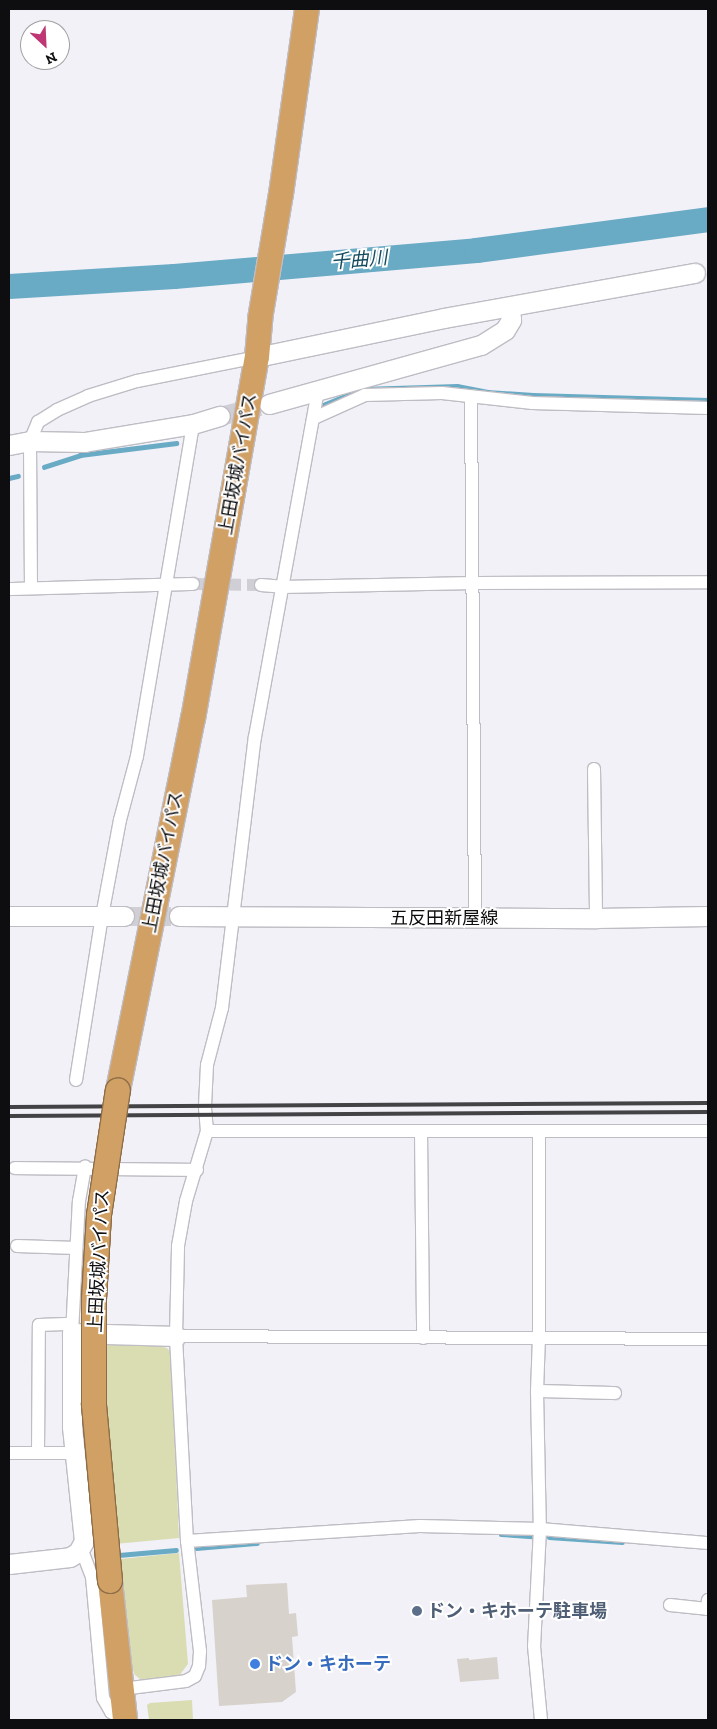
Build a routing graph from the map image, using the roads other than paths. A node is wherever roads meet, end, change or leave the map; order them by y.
1 (307, 9) edge
2 (702, 272) edge
3 (510, 307) junction
4 (257, 357) junction
5 (318, 391) junction
6 (471, 397) junction
7 (269, 404) tunnel mouth
8 (708, 408) edge
9 (220, 416) tunnel mouth
10 (314, 418) junction
11 (193, 424) junction
12 (30, 441) junction
13 (9, 445) edge
14 (708, 582) edge
15 (474, 583) junction
16 (193, 584) tunnel mouth
17 (167, 585) junction
18 (261, 585) tunnel mouth
19 (282, 587) junction
20 (31, 588) junction
21 (9, 589) edge
22 (594, 769) dead end
23 (9, 916) edge
24 (102, 916) junction
25 (124, 916) tunnel mouth
26 (179, 916) tunnel mouth
27 (232, 916) junction
28 (708, 916) edge
29 (476, 918) junction
30 (596, 918) junction
31 (76, 1080) dead end
32 (421, 1131) junction
33 (708, 1131) edge
34 (207, 1132) junction
35 (539, 1132) junction
36 (85, 1167) junction
37 (15, 1168) dead end
38 (197, 1170) junction
39 (18, 1246) dead end
40 (76, 1248) junction
41 (72, 1329) junction
42 (176, 1336) junction
43 (539, 1337) junction
44 (423, 1338) junction
45 (708, 1339) edge
46 (537, 1391) junction
47 (614, 1393) dead end
48 (9, 1453) edge
49 (38, 1453) junction
50 (75, 1453) junction
51 (540, 1529) junction
52 (187, 1541) junction
53 (708, 1543) edge
54 (78, 1552) junction
55 (9, 1564) edge
56 (708, 1600) edge
57 (670, 1604) dead end
58 (113, 1694) junction
59 (125, 1720) edge
60 (541, 1720) edge

1 - 4 highway, 上田坂城バイパス
2 - 3 street
3 - 4 street
3 - 5 street
4 - 12 street
4 - 58 highway, 上田坂城バイパス, bridge
5 - 7 street
5 - 10 street
6 - 8 street
6 - 10 street
6 - 15 street
9 - 11 street
10 - 19 street
11 - 12 street
11 - 17 street
12 - 13 street
12 - 20 street
14 - 15 street
15 - 19 street
15 - 29 street
16 - 17 street
17 - 20 street
17 - 24 street
18 - 19 street
19 - 27 street
20 - 21 street
22 - 30 street
23 - 24 street
24 - 25 street
24 - 31 street
26 - 27 street, 五反田新屋線
27 - 29 street, 五反田新屋線
27 - 34 street
28 - 30 street, 五反田新屋線
29 - 30 street, 五反田新屋線
32 - 34 street
32 - 35 street
32 - 44 street
33 - 35 street
34 - 38 street
35 - 43 street
36 - 37 street
36 - 38 street
36 - 40 street
38 - 42 street
39 - 40 street
40 - 41 street
41 - 42 street
41 - 49 street
41 - 50 street
42 - 44 street
42 - 52 street
43 - 44 street
43 - 45 street
43 - 46 street
46 - 47 street
46 - 51 street
48 - 49 street
49 - 50 street
50 - 54 street
51 - 52 street
51 - 53 street
51 - 60 street
52 - 58 street
54 - 55 street
54 - 58 street
56 - 57 street
58 - 59 highway, 上田坂城バイパス

